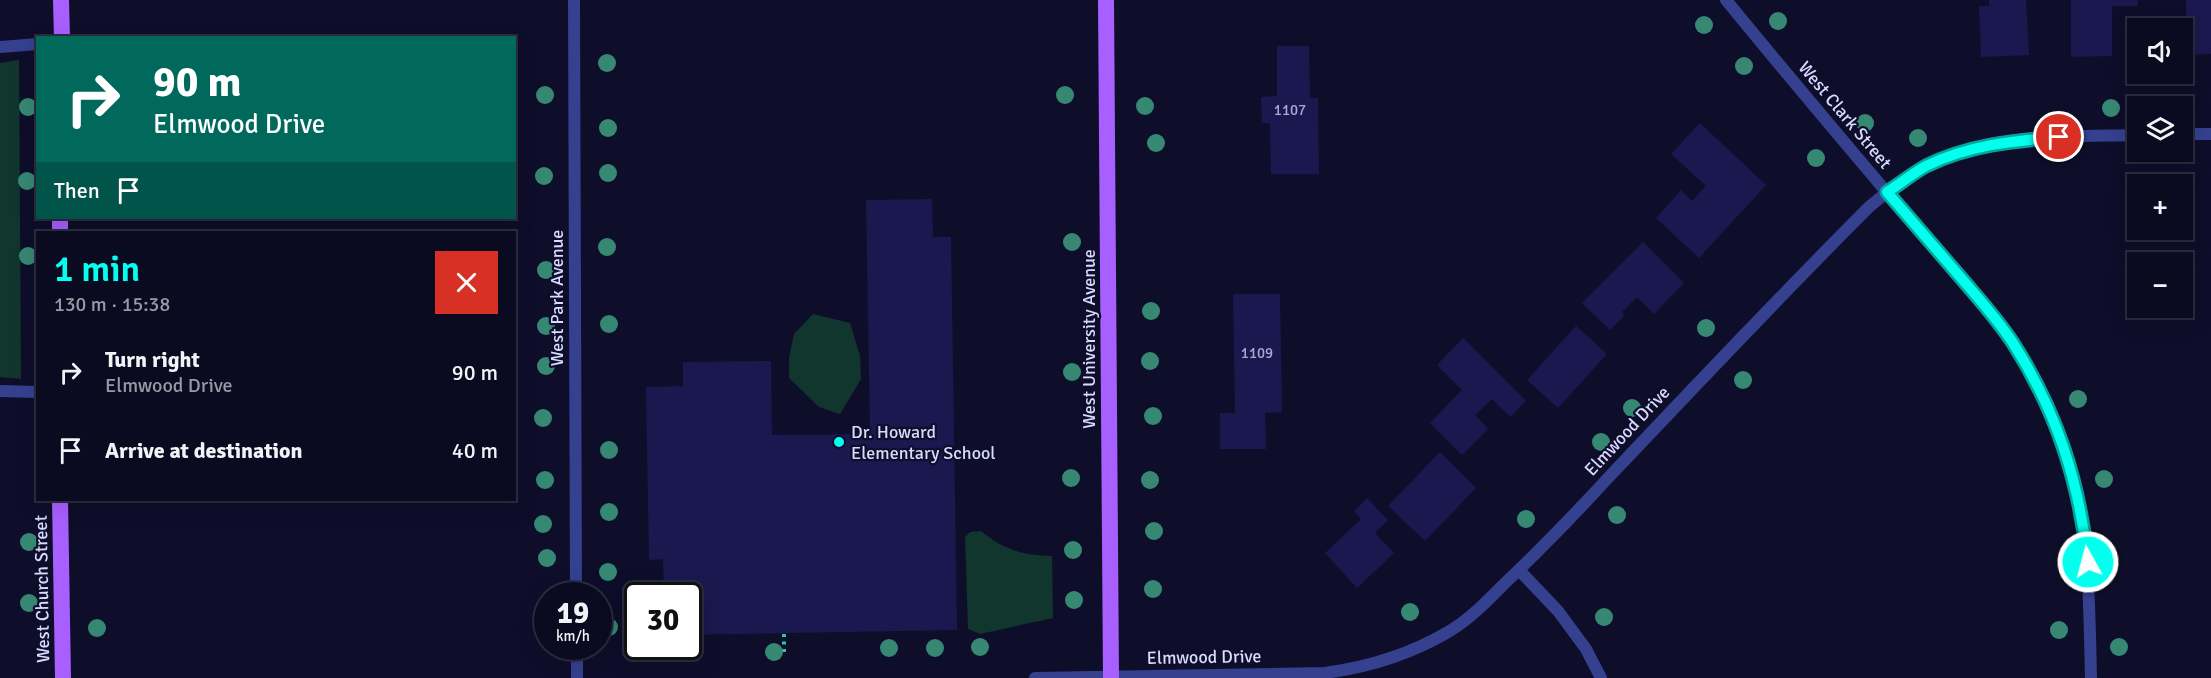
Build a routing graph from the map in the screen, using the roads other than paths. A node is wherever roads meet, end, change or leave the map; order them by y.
1 (61, 0) edge
2 (574, 0) edge
3 (1107, 0) edge
4 (1726, 0) edge
5 (62, 36) edge
6 (36, 44) edge
7 (0, 47) edge
8 (2193, 134) edge
9 (2211, 134) edge
10 (2127, 135) edge
11 (1887, 192) junction
12 (0, 391) edge
13 (36, 392) edge
14 (60, 501) edge
15 (1519, 570) junction
16 (576, 582) edge
17 (577, 660) edge
18 (1111, 677) edge
19 (63, 678) edge
20 (577, 678) edge
21 (1035, 678) edge
22 (1601, 678) edge
23 (2091, 678) edge

1 - 5 main road
2 - 16 street, West Park Avenue
3 - 18 main road, West University Avenue
4 - 11 street, West Clark Street
6 - 7 street
8 - 9 street
10 - 11 street, Elmwood Drive
11 - 15 street, Elmwood Drive
11 - 23 street, West Clark Street
12 - 13 street
14 - 19 main road, West Church Street
15 - 18 street, Elmwood Drive
15 - 22 street
17 - 20 street
18 - 21 street, Elmwood Drive

